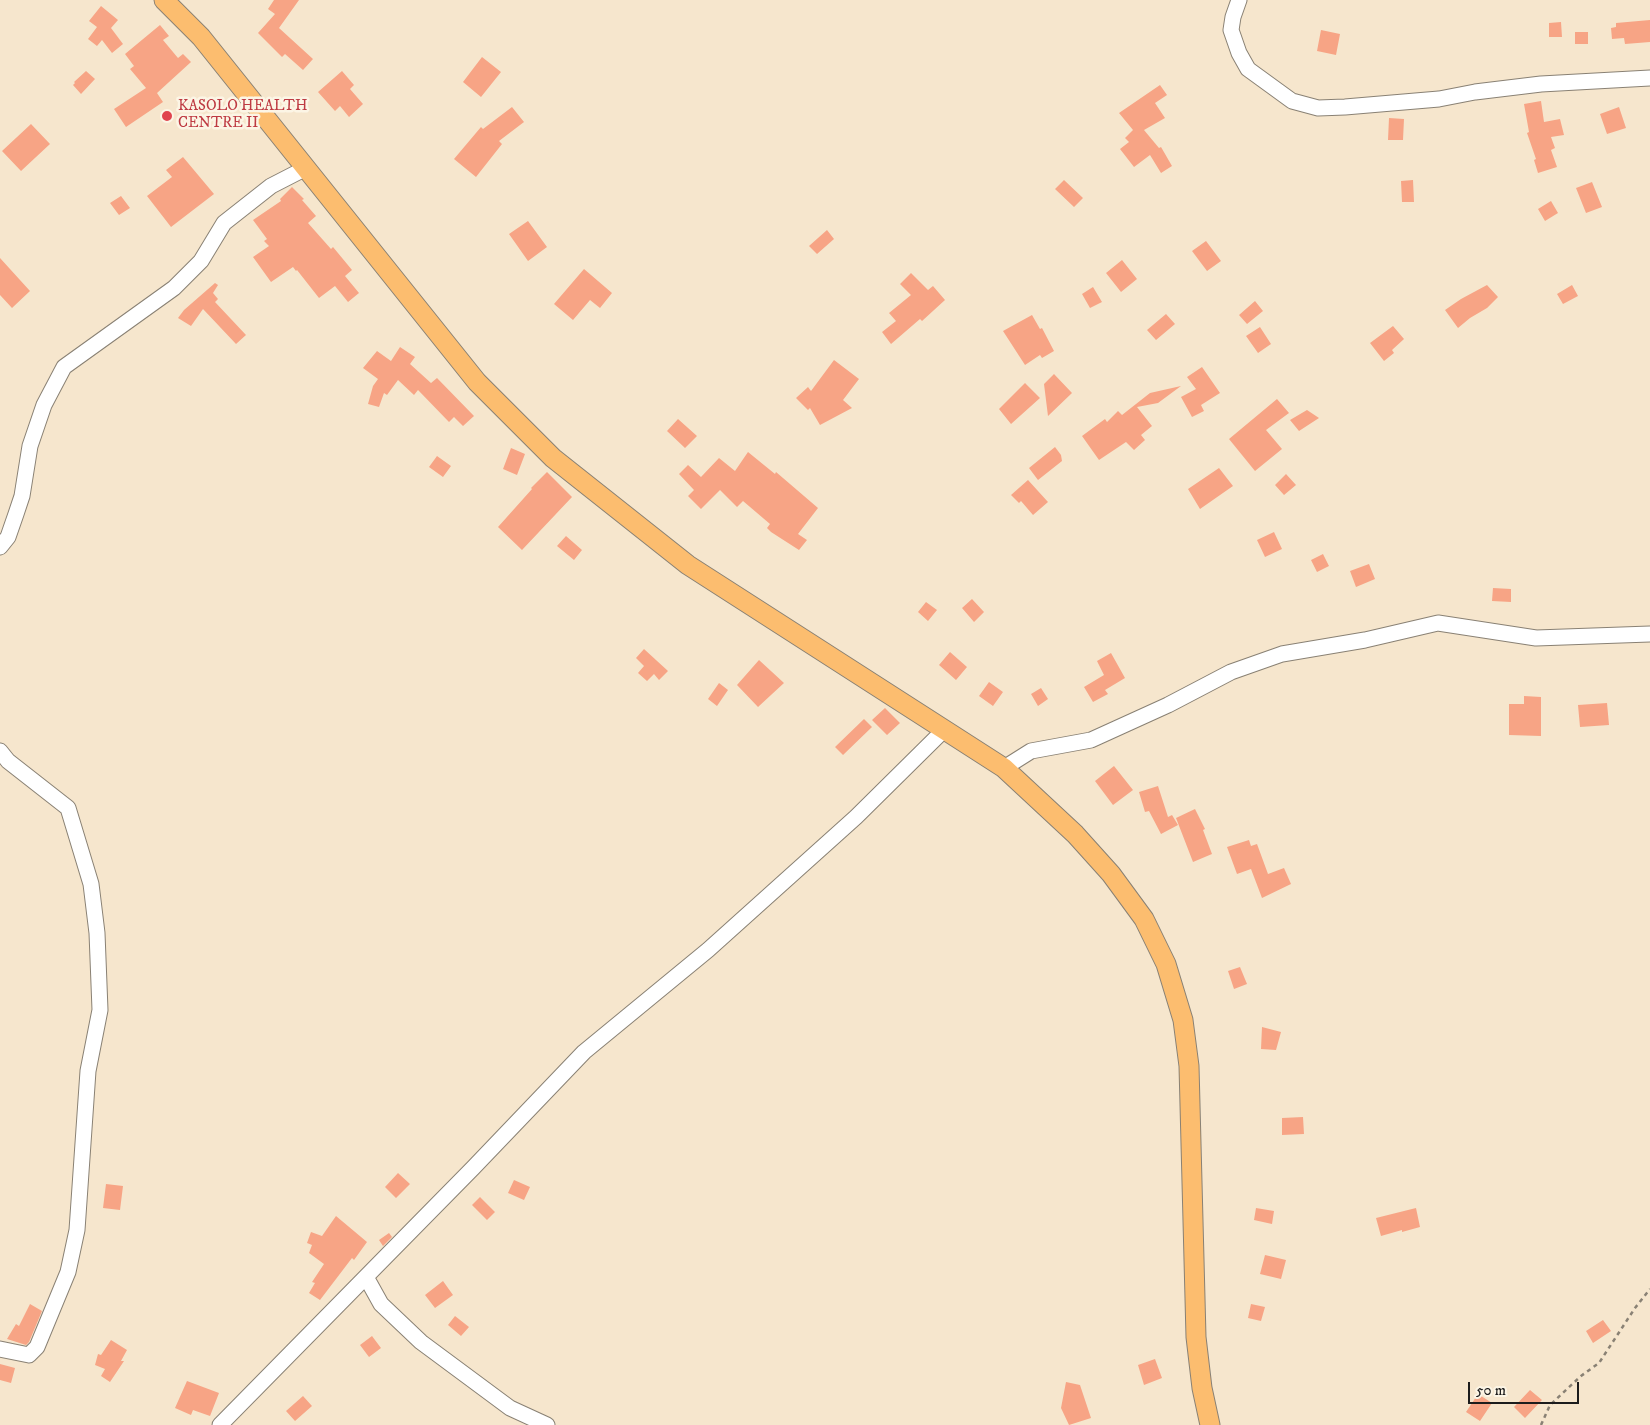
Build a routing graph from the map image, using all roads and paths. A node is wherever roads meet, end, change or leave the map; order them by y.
1 (164, 0) edge
2 (1239, 0) edge
3 (1650, 78) edge
4 (306, 168) junction
5 (0, 547) edge
6 (1650, 634) edge
7 (945, 729) junction
8 (0, 752) edge
9 (1004, 768) junction
10 (366, 1277) junction
11 (1650, 1290) edge
12 (0, 1349) edge
13 (220, 1425) edge
14 (547, 1425) edge
15 (1210, 1425) edge
16 (1541, 1425) edge

1 - 4 main road
2 - 3 street
4 - 5 street
4 - 7 main road
6 - 9 street
7 - 9 main road
7 - 10 street
8 - 12 street
9 - 15 main road
10 - 13 street
10 - 14 street
11 - 16 path

